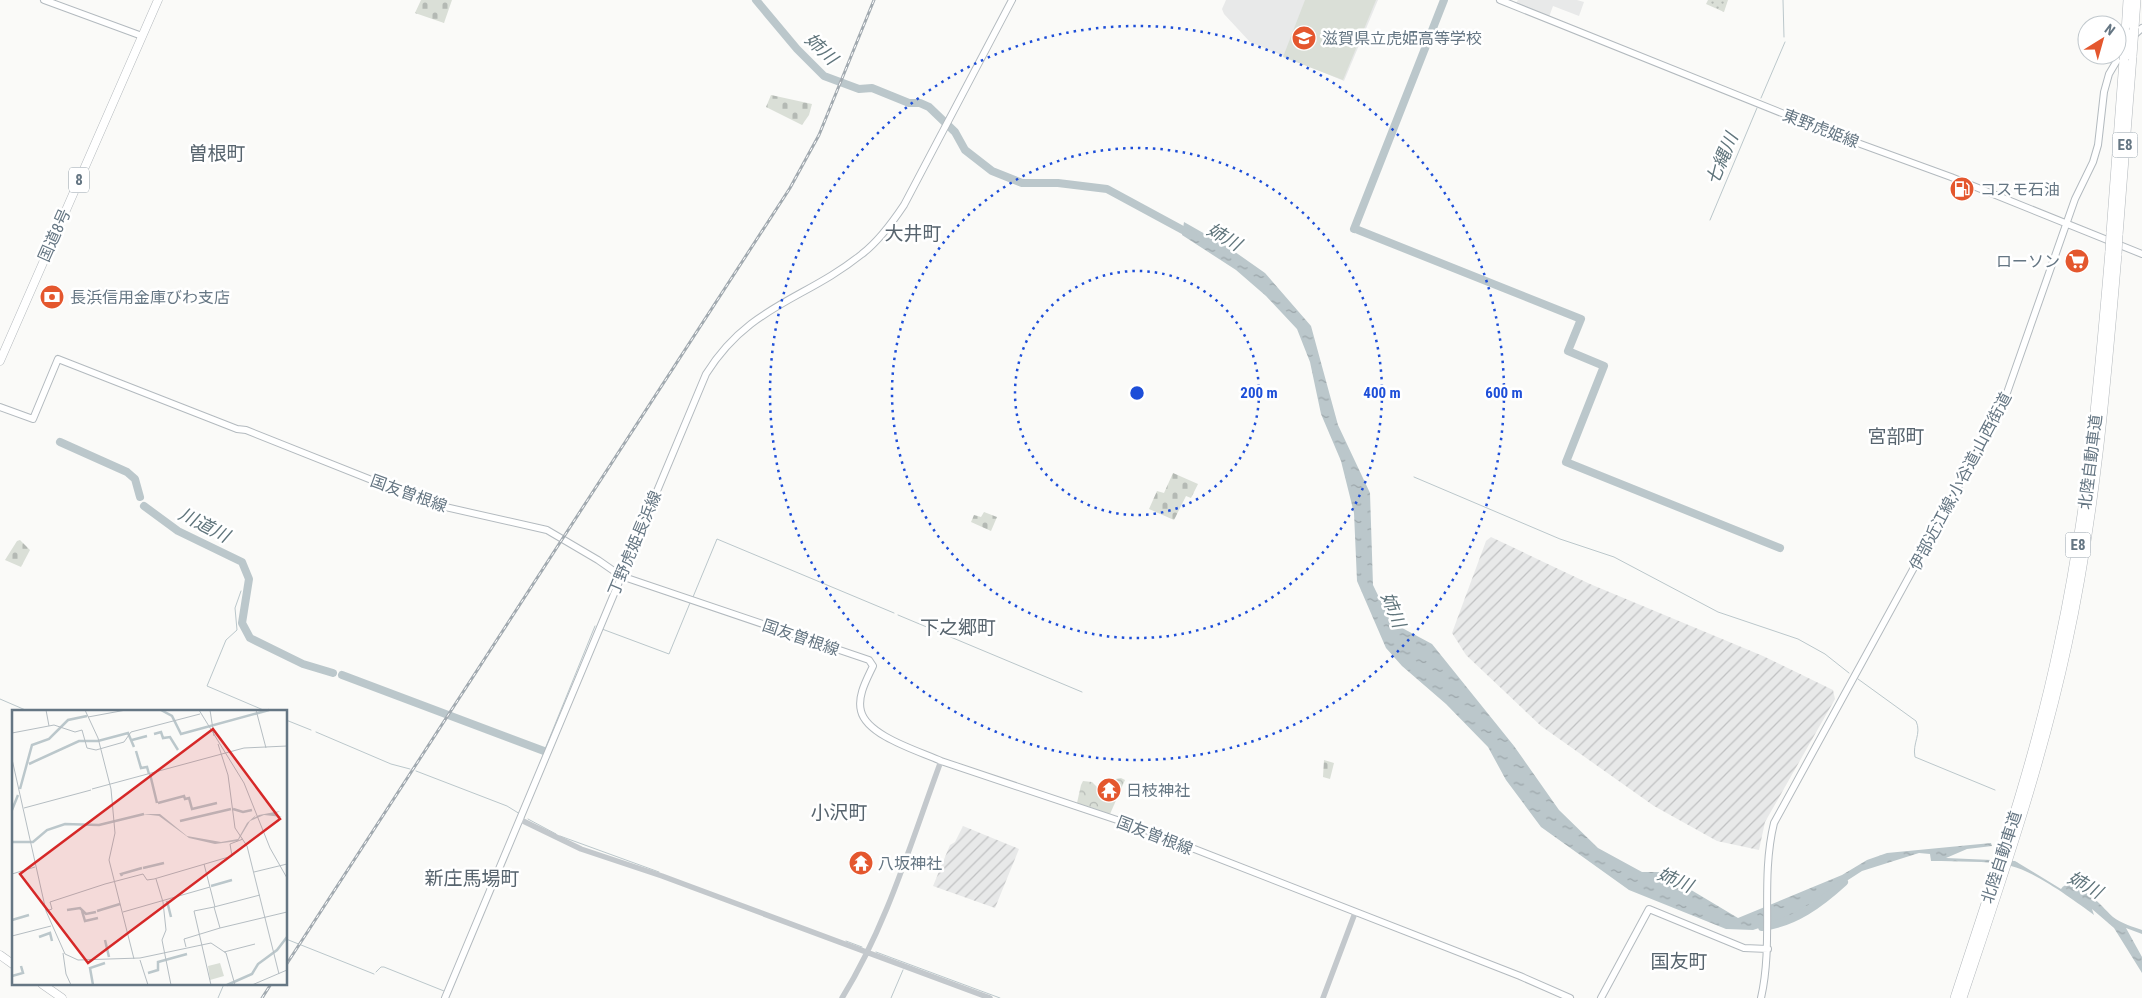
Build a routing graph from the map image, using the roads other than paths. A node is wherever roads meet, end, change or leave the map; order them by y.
1 (44, 0) edge
2 (158, 0) edge
3 (1012, 0) edge
4 (1500, 0) edge
5 (2128, 0) edge
6 (2136, 0) edge
7 (2134, 30) edge
8 (142, 36) junction
9 (2066, 224) junction
10 (2142, 254) edge
11 (0, 361) edge
12 (0, 407) edge
13 (621, 576) junction
14 (941, 761) junction
15 (521, 820) junction
16 (1355, 913) junction
17 (1978, 940) junction
18 (1768, 945) junction
19 (868, 953) junction
20 (0, 955) edge
21 (12, 964) edge
22 (45, 986) edge
23 (62, 998) edge
24 (445, 998) edge
25 (842, 998) edge
26 (990, 998) edge
27 (1323, 998) edge
28 (1570, 998) edge
29 (1601, 998) edge
30 (1761, 998) edge
31 (1955, 998) edge
32 (1962, 998) edge

1 - 8 main road
2 - 8 highway, 国道8号 / 8
3 - 13 main road, 丁野虎姫長浜線
4 - 9 main road, 東野虎姫線
5 - 7 highway, 北陸自動車道 / E8
6 - 7 highway, 北陸自動車道 / E8
7 - 9 main road, 伊部近江線;小谷道;山西街道
7 - 17 highway, 北陸自動車道 / E8, bridge
8 - 11 highway, 国道8号 / 8
9 - 10 main road, 東野虎姫線
9 - 18 main road, 伊部近江線;小谷道;山西街道
12 - 13 main road, 国友曽根線
13 - 14 main road, 国友曽根線
13 - 15 main road, 丁野虎姫長浜線
14 - 16 main road, 国友曽根線
14 - 19 street
15 - 19 street
15 - 24 main road, 丁野虎姫長浜線
16 - 27 street
16 - 28 main road, 国友曽根線
17 - 31 highway, 北陸自動車道 / E8
17 - 32 highway, 北陸自動車道 / E8
18 - 29 main road
18 - 30 main road, 伊部近江線;小谷道;山西街道
19 - 25 street
19 - 26 street
20 - 21 highway
22 - 23 highway

